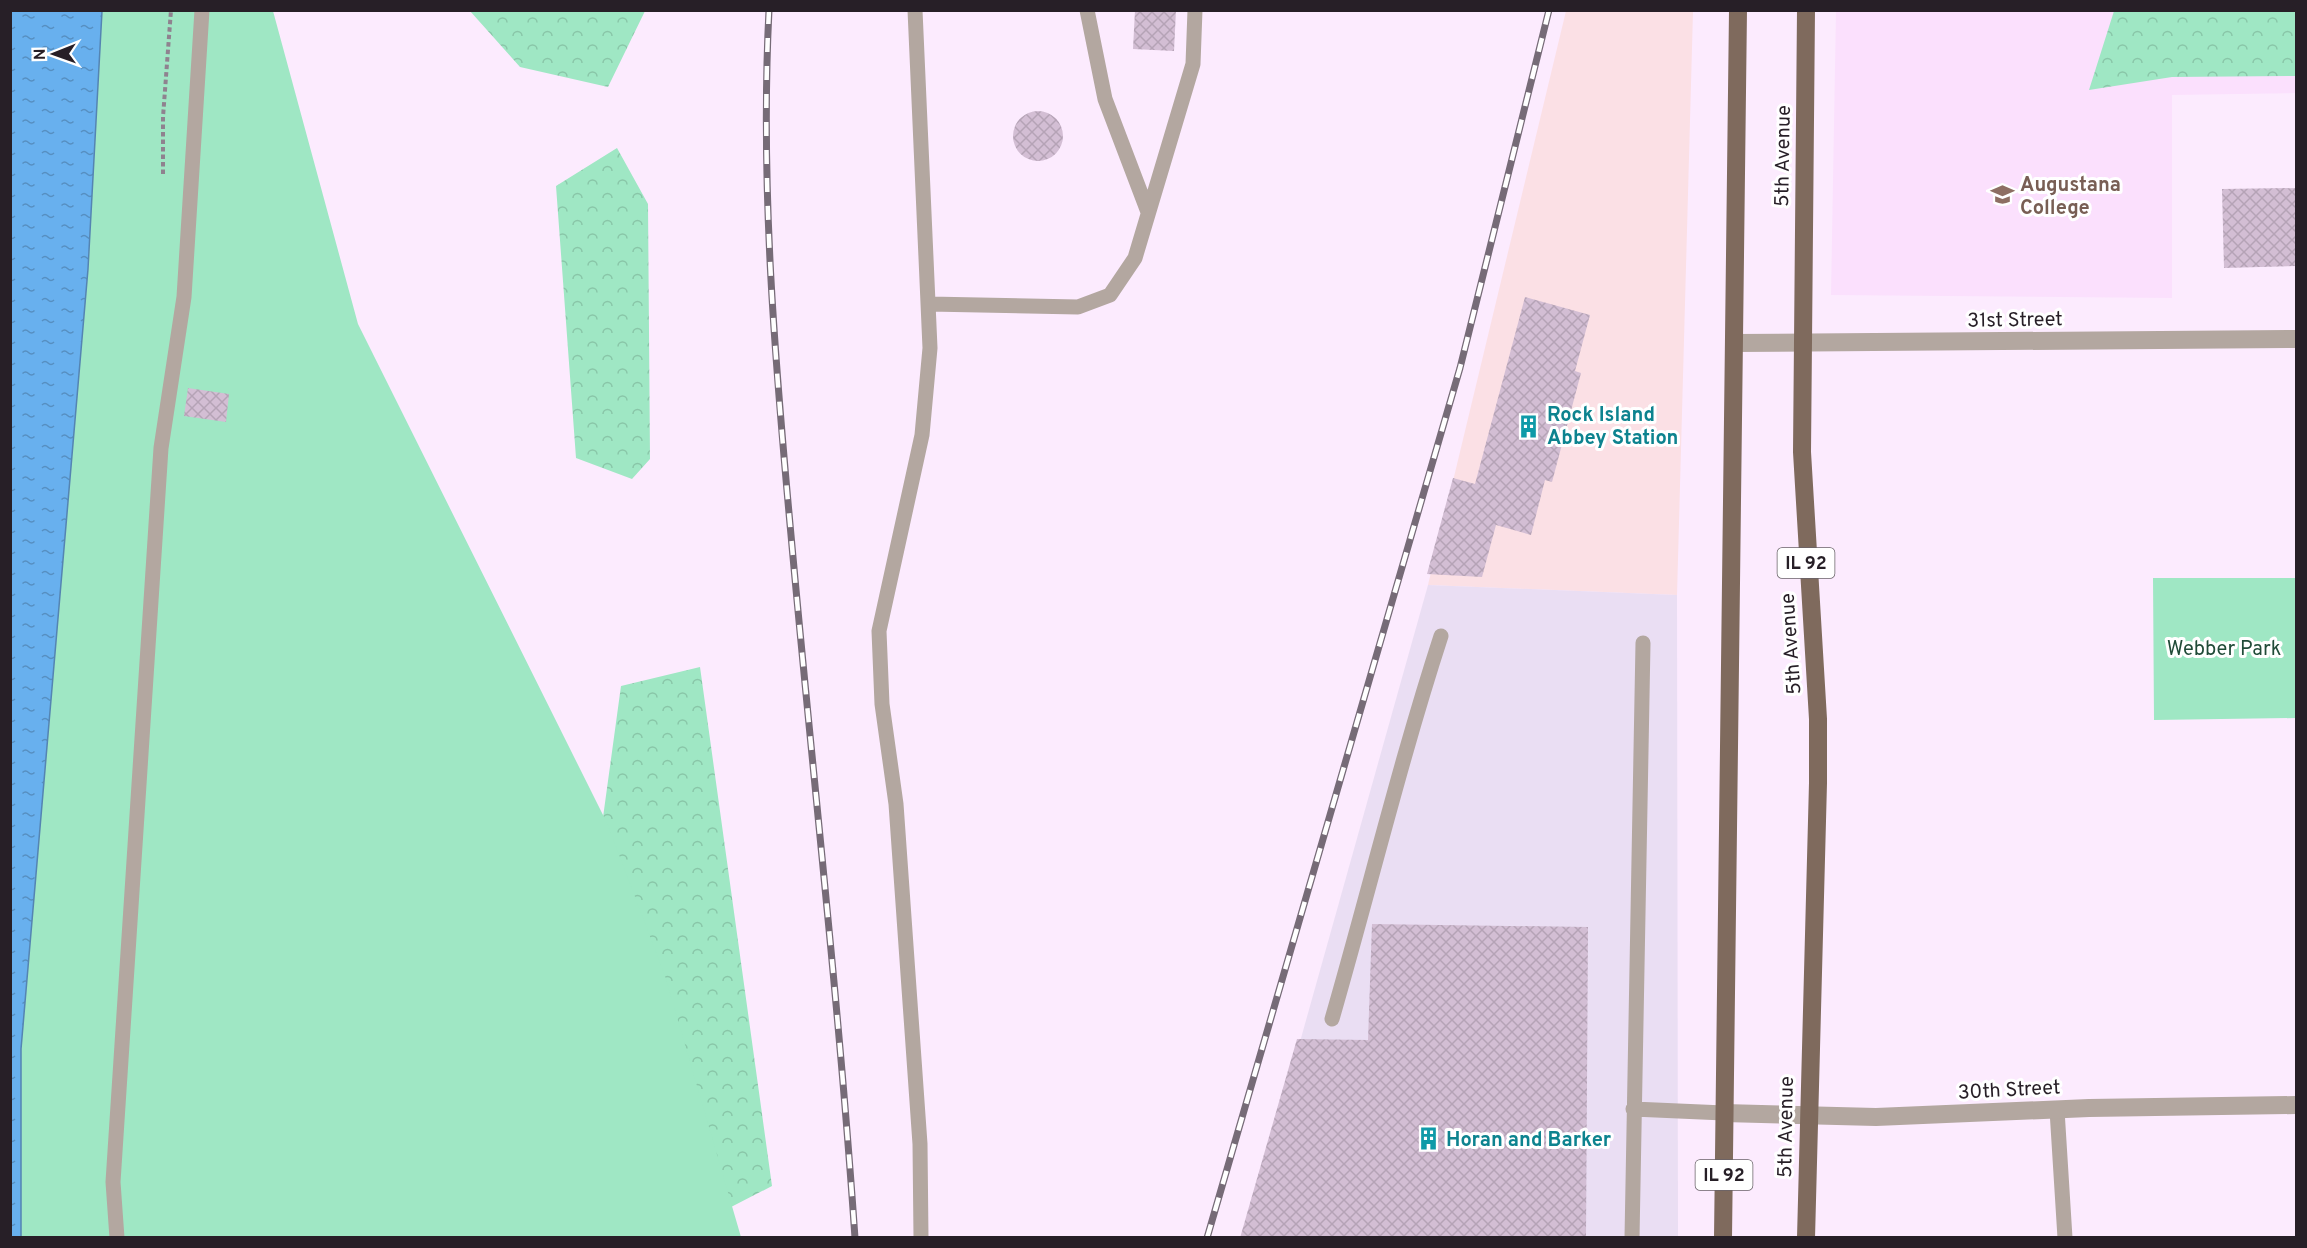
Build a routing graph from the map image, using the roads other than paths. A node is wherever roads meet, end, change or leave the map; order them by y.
1 (202, 10) edge
2 (915, 10) edge
3 (1087, 10) edge
4 (1195, 10) edge
5 (1738, 10) edge
6 (1806, 10) edge
7 (1148, 212) junction
8 (929, 304) junction
9 (2296, 339) edge
10 (1734, 343) junction
11 (1802, 345) junction
12 (1441, 636) dead end
13 (1643, 643) dead end
14 (1332, 1019) dead end
15 (2296, 1105) edge
16 (1633, 1109) junction
17 (2056, 1110) junction
18 (1725, 1113) junction
19 (1807, 1115) junction
20 (117, 1238) edge
21 (921, 1238) edge
22 (1632, 1238) edge
23 (1723, 1238) edge
24 (1806, 1238) edge
25 (2064, 1238) edge

1 - 20 lane
2 - 8 lane
3 - 7 lane
4 - 7 lane
5 - 10 main road, IL 92
6 - 11 main road, 5th Avenue / IL 92
7 - 8 lane
8 - 21 lane
9 - 11 street, 31st Street
10 - 11 street, 31st Street
10 - 18 main road, IL 92
11 - 19 main road, 5th Avenue / IL 92
12 - 14 lane
13 - 16 lane
15 - 17 street, 30th Street
16 - 18 lane
16 - 22 lane
17 - 19 street, 30th Street
17 - 25 lane
18 - 19 street, 30th Street
18 - 23 main road, IL 92
19 - 24 main road, 5th Avenue / IL 92

